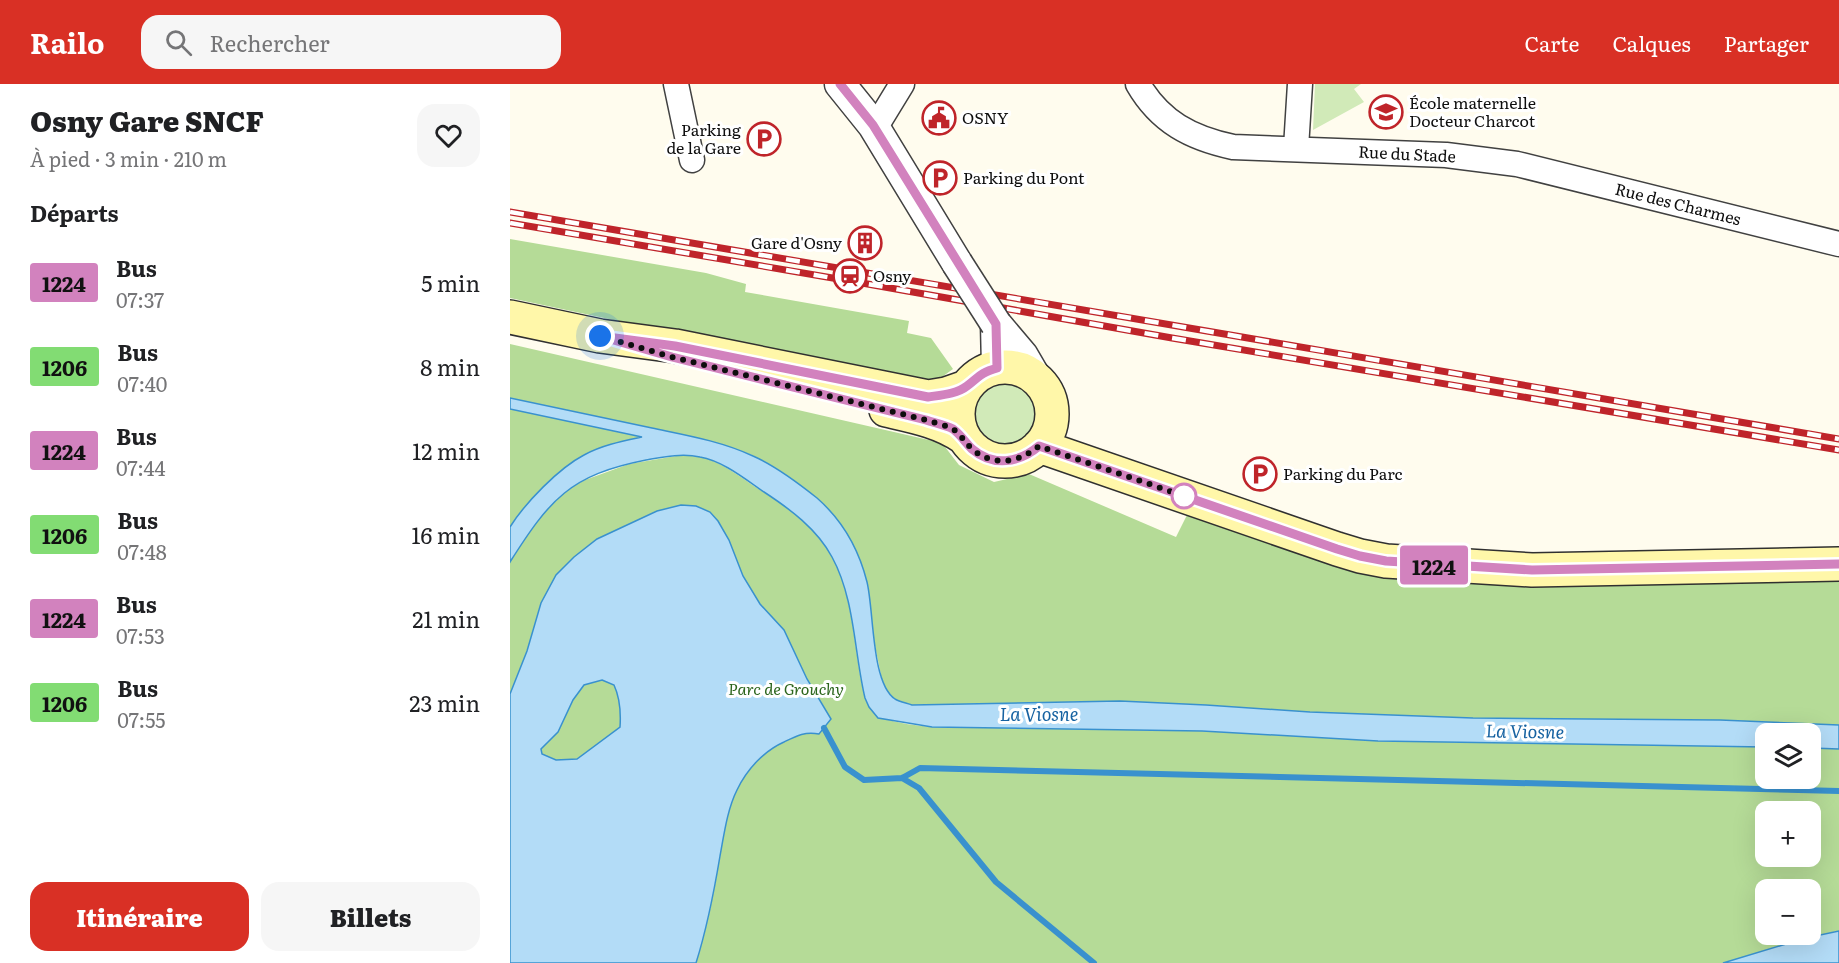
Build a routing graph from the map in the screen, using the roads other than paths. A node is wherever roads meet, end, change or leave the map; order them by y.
1 (676, 84) edge
2 (840, 84) edge
3 (902, 84) edge
4 (1138, 84) edge
5 (1300, 84) edge
6 (873, 125) junction
7 (1296, 148) junction
8 (692, 160) dead end
9 (1517, 164) joint
10 (1839, 244) edge
11 (510, 317) edge
12 (996, 324) junction
13 (600, 336) junction
14 (997, 368) junction
15 (1037, 380) junction
16 (966, 387) junction
17 (963, 437) junction
18 (1039, 446) junction
19 (1839, 564) edge

1 - 8 street
2 - 6 street
3 - 6 street
4 - 7 street, Rue du Stade
5 - 7 street
6 - 12 street, bridge
7 - 9 street, Rue du Stade
9 - 10 street, Rue des Charmes
11 - 13 main road
12 - 14 street
12 - 15 street
13 - 16 main road
13 - 17 main road
14 - 15 main road
14 - 16 main road
15 - 18 main road
16 - 17 main road
17 - 18 main road
18 - 19 main road

